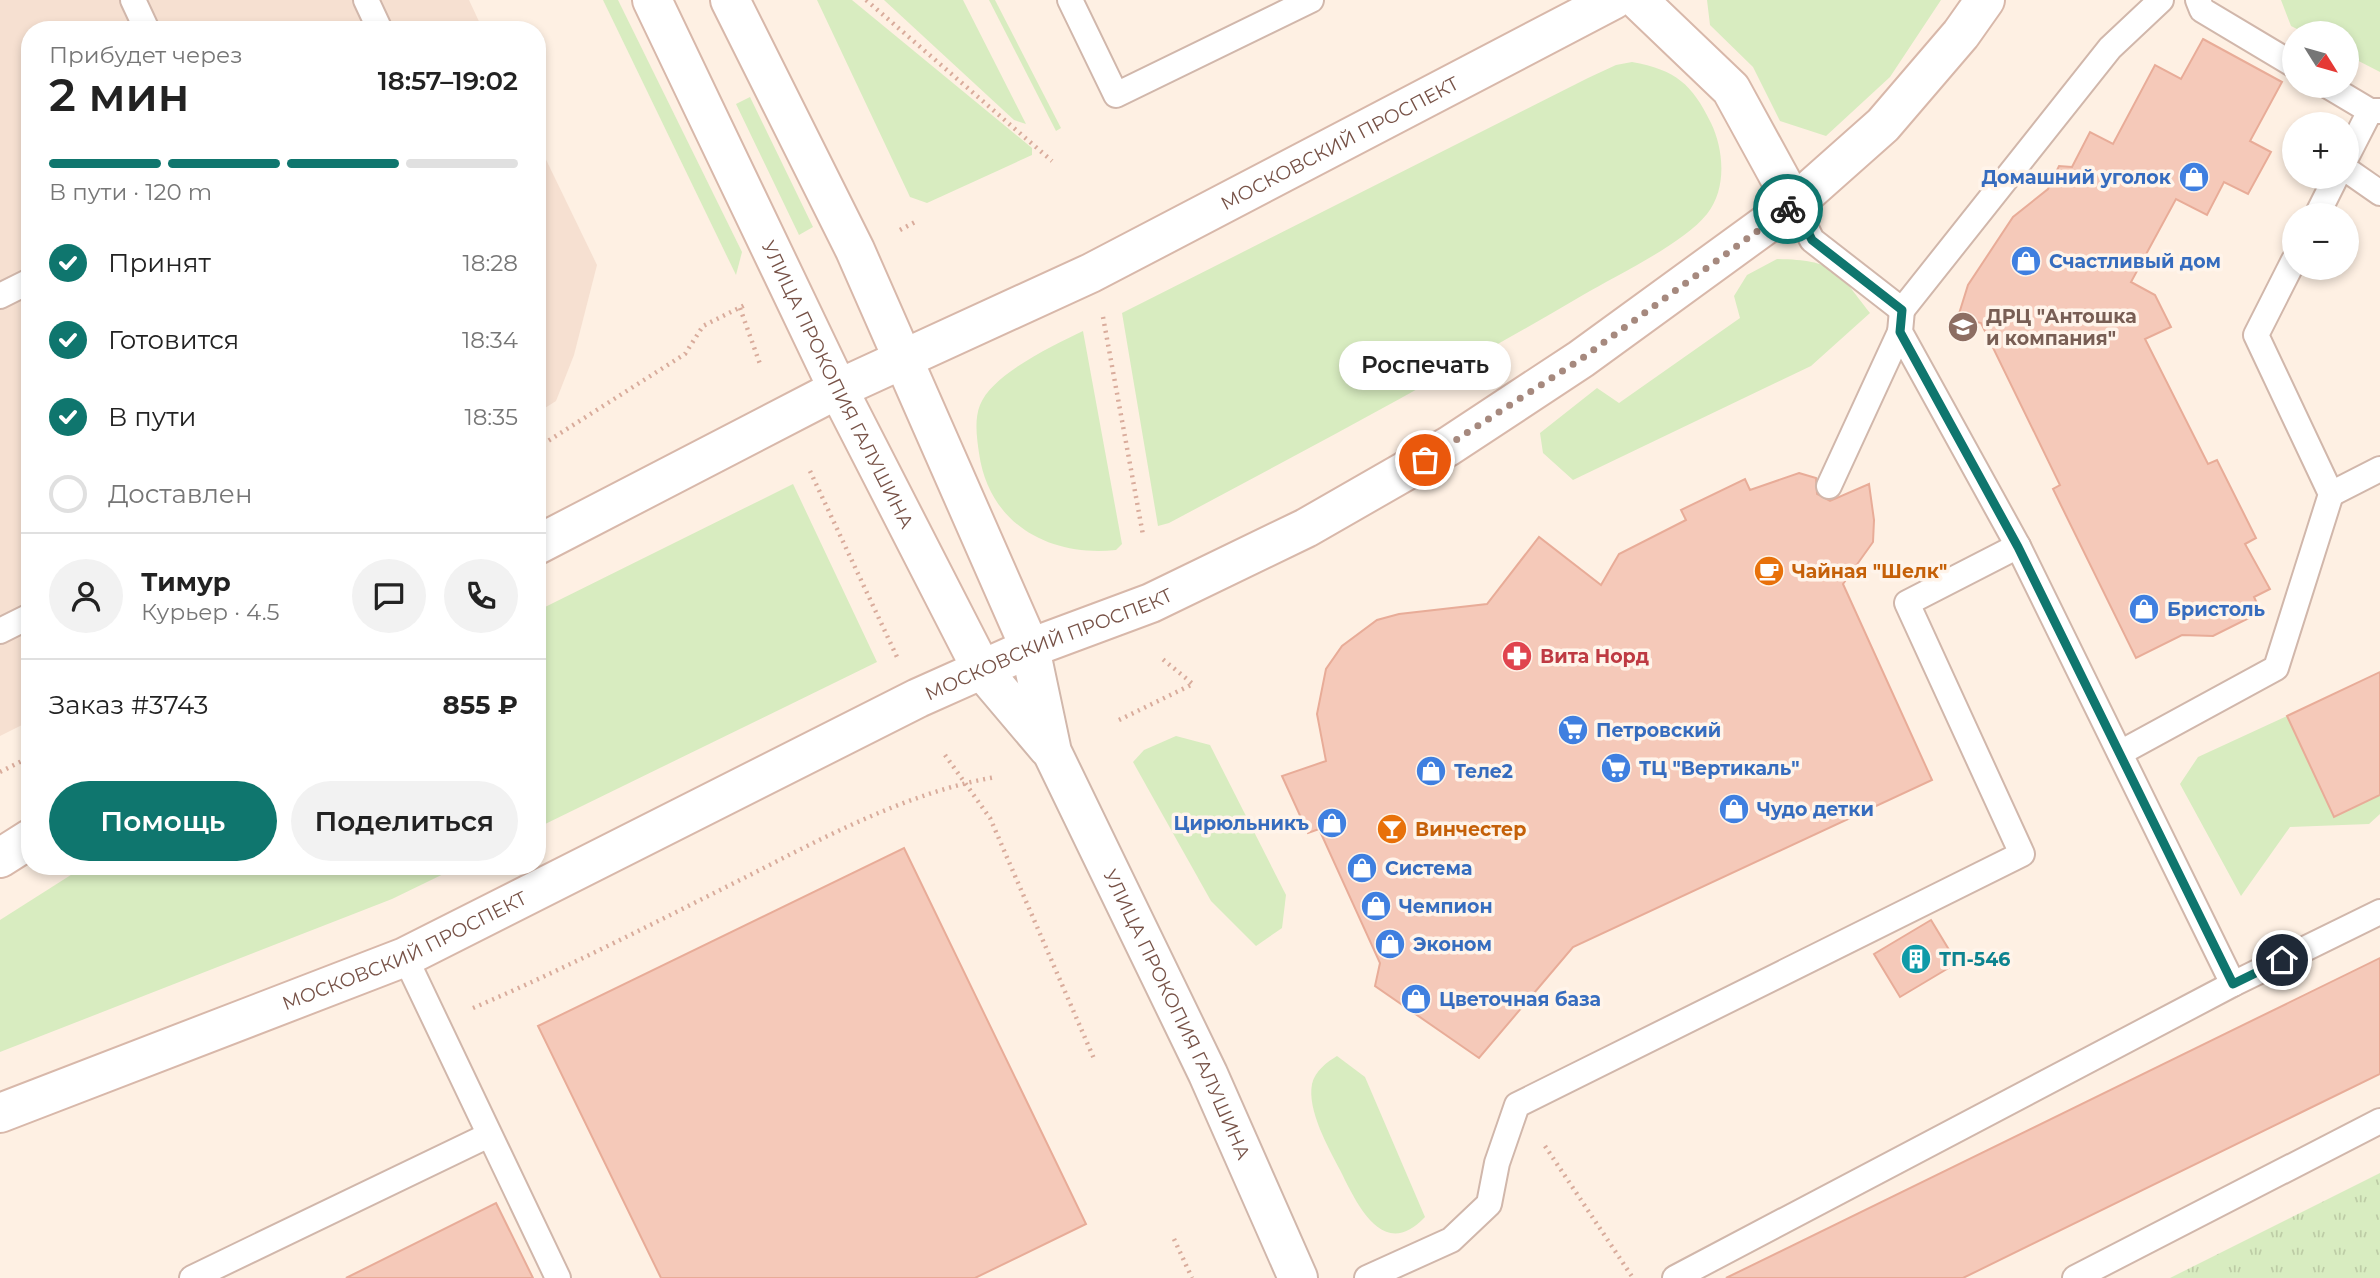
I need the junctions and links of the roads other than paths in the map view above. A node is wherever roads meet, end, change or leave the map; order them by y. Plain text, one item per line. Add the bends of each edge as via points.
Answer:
1 (133, 0) edge
2 (366, 0) edge
3 (652, 0) edge
4 (730, 0) edge
5 (1070, 0) edge
6 (1311, 0) edge
7 (1613, 0) edge
8 (1638, 0) edge
9 (1985, 0) edge
10 (2161, 0) edge
11 (2198, 0) edge
12 (143, 21) edge
13 (376, 21) edge
14 (2282, 58) edge
15 (2351, 98) edge
16 (2375, 111) edge
17 (2359, 137) edge
18 (2359, 178) edge
19 (2380, 192) edge
20 (1794, 204) junction
21 (2284, 280) edge
22 (21, 286) edge
23 (0, 296) edge
24 (1901, 321) junction
25 (904, 359) junction
26 (838, 389) junction
27 (2380, 470) edge
28 (1829, 486) dead end
29 (2331, 494) junction
30 (546, 540) edge
31 (2018, 547) junction
32 (21, 620) edge
33 (0, 631) edge
34 (1030, 648) junction
35 (982, 670) junction
36 (1052, 752) junction
37 (2120, 753) junction
38 (21, 845) edge
39 (0, 858) edge
40 (2380, 912) edge
41 (405, 957) junction
42 (2233, 984) junction
43 (0, 1113) edge
44 (2380, 1121) edge
45 (489, 1135) junction
46 (192, 1278) edge
47 (558, 1278) edge
48 (1298, 1278) edge
49 (1367, 1278) edge
50 (1675, 1278) edge
51 (2075, 1278) edge

1 - 12 lane
2 - 13 lane
3 - 26 main road, УЛИЦА ПРОКОПИЯ ГАЛУШИНА
4 - 25 main road, УЛИЦА ПРОКОПИЯ ГАЛУШИНА
5 - 6 lane via 1116,95
7 - 25 main road, МОСКОВСКИЙ ПРОСПЕКТ via 1091,273
8 - 20 main road via 1731,89
9 - 20 main road, МОСКОВСКИЙ ПРОСПЕКТ via 1884,125
10 - 24 lane via 2110,48
11 - 14 lane via 2202,10
15 - 16 lane
16 - 17 lane
18 - 19 lane
20 - 24 lane via 1812,240
20 - 34 main road, МОСКОВСКИЙ ПРОСПЕКТ via 1591,351 1449,446 1306,528 1163,597
21 - 29 lane via 2256,335
22 - 23 lane
24 - 28 lane
24 - 31 lane
25 - 26 main road, МОСКОВСКИЙ ПРОСПЕКТ
25 - 34 main road, УЛИЦА ПРОКОПИЯ ГАЛУШИНА
26 - 30 main road, МОСКОВСКИЙ ПРОСПЕКТ
26 - 35 main road, УЛИЦА ПРОКОПИЯ ГАЛУШИНА
27 - 29 lane
29 - 37 lane via 2276,668
31 - 37 lane
31 - 49 lane via 1907,603 2022,854 1517,1104 1489,1204 1451,1240
32 - 33 lane
34 - 35 main road, МОСКОВСКИЙ ПРОСПЕКТ
34 - 36 main road, УЛИЦА ПРОКОПИЯ ГАЛУШИНА
35 - 36 main road, УЛИЦА ПРОКОПИЯ ГАЛУШИНА
35 - 41 main road, МОСКОВСКИЙ ПРОСПЕКТ
36 - 48 main road, УЛИЦА ПРОКОПИЯ ГАЛУШИНА via 1208,1074
37 - 42 lane
38 - 39 main road
40 - 42 lane
41 - 43 main road, МОСКОВСКИЙ ПРОСПЕКТ
41 - 45 lane
42 - 50 lane
44 - 51 lane
45 - 46 lane
45 - 47 lane

